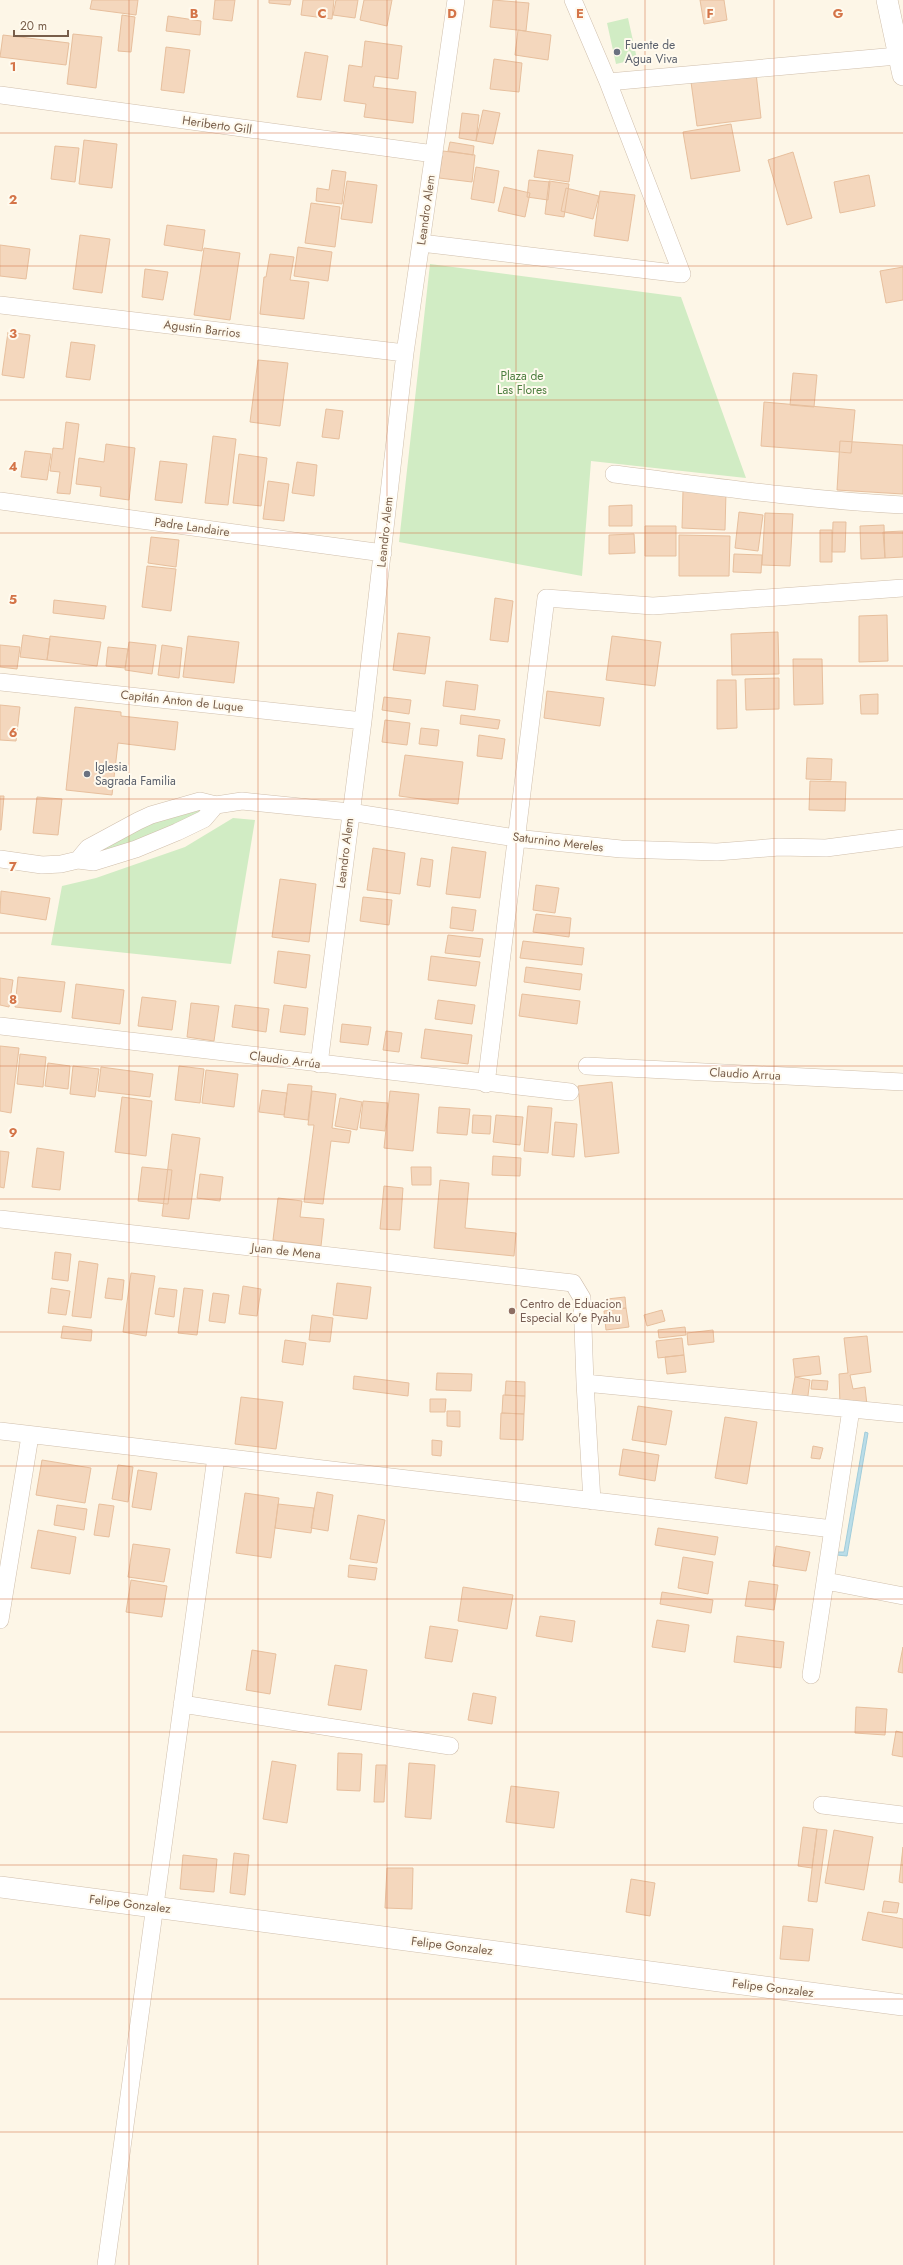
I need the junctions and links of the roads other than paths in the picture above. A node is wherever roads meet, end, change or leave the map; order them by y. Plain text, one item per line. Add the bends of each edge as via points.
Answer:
1 (456, 0) edge
2 (573, 0) edge
3 (887, 0) edge
4 (900, 66) edge
5 (608, 82) junction
6 (0, 95) edge
7 (434, 154) junction
8 (422, 242) junction
9 (0, 305) edge
10 (405, 353) junction
11 (614, 474) dead end
12 (0, 501) edge
13 (903, 505) edge
14 (383, 553) junction
15 (903, 588) edge
16 (0, 682) edge
17 (363, 721) junction
18 (216, 805) junction
19 (350, 812) junction
20 (515, 838) junction
21 (903, 838) edge
22 (0, 859) edge
23 (78, 860) junction
24 (0, 1026) edge
25 (319, 1064) junction
26 (587, 1066) dead end
27 (903, 1082) edge
28 (486, 1084) junction
29 (570, 1092) dead end
30 (0, 1219) edge
31 (585, 1383) junction
32 (851, 1409) junction
33 (903, 1414) edge
34 (0, 1431) edge
35 (30, 1436) junction
36 (216, 1457) junction
37 (592, 1501) junction
38 (834, 1529) junction
39 (826, 1581) junction
40 (903, 1596) edge
41 (0, 1620) edge
42 (811, 1675) dead end
43 (182, 1704) junction
44 (450, 1746) dead end
45 (822, 1805) dead end
46 (903, 1815) edge
47 (0, 1887) edge
48 (155, 1907) junction
49 (903, 2005) edge
50 (106, 2265) edge

1 - 7 street, Leandro Alem
2 - 5 street
3 - 4 street
4 - 5 street
5 - 8 street via 682,274
6 - 7 street, Heriberto Gill
7 - 8 street, Leandro Alem
8 - 10 street, Leandro Alem
9 - 10 street, Agustin Barrios
10 - 14 street, Leandro Alem
11 - 13 street via 773,494
12 - 14 street, Padre Landaire
14 - 17 street, Leandro Alem
15 - 20 street via 653,606 546,598
16 - 17 street, Capitán Anton de Luque
17 - 19 street, Leandro Alem
18 - 19 street, Saturnino Mereles via 242,801
18 - 23 street via 204,819 156,842 94,862
18 - 23 street, Saturnino Mereles via 200,801 151,815 88,848
19 - 20 street, Saturnino Mereles
19 - 25 street, Leandro Alem
20 - 21 street, Saturnino Mereles via 621,849 717,852 779,847 826,848
20 - 28 street
22 - 23 street via 42,864 61,864
24 - 25 street, Claudio Arrúa
25 - 28 street, Claudio Arrúa
26 - 27 street, Claudio Arrua
28 - 29 street, Claudio Arrúa
30 - 31 street, Juan de Mena via 573,1284 582,1298
31 - 32 street
31 - 37 street
32 - 33 street
32 - 38 street
34 - 35 street
35 - 36 street
35 - 41 street
36 - 37 street
36 - 43 street
37 - 38 street
38 - 39 street
39 - 40 street
39 - 42 street
43 - 44 street
43 - 48 street
45 - 46 street
47 - 48 street, Felipe Gonzalez
48 - 49 street, Felipe Gonzalez
48 - 50 street

